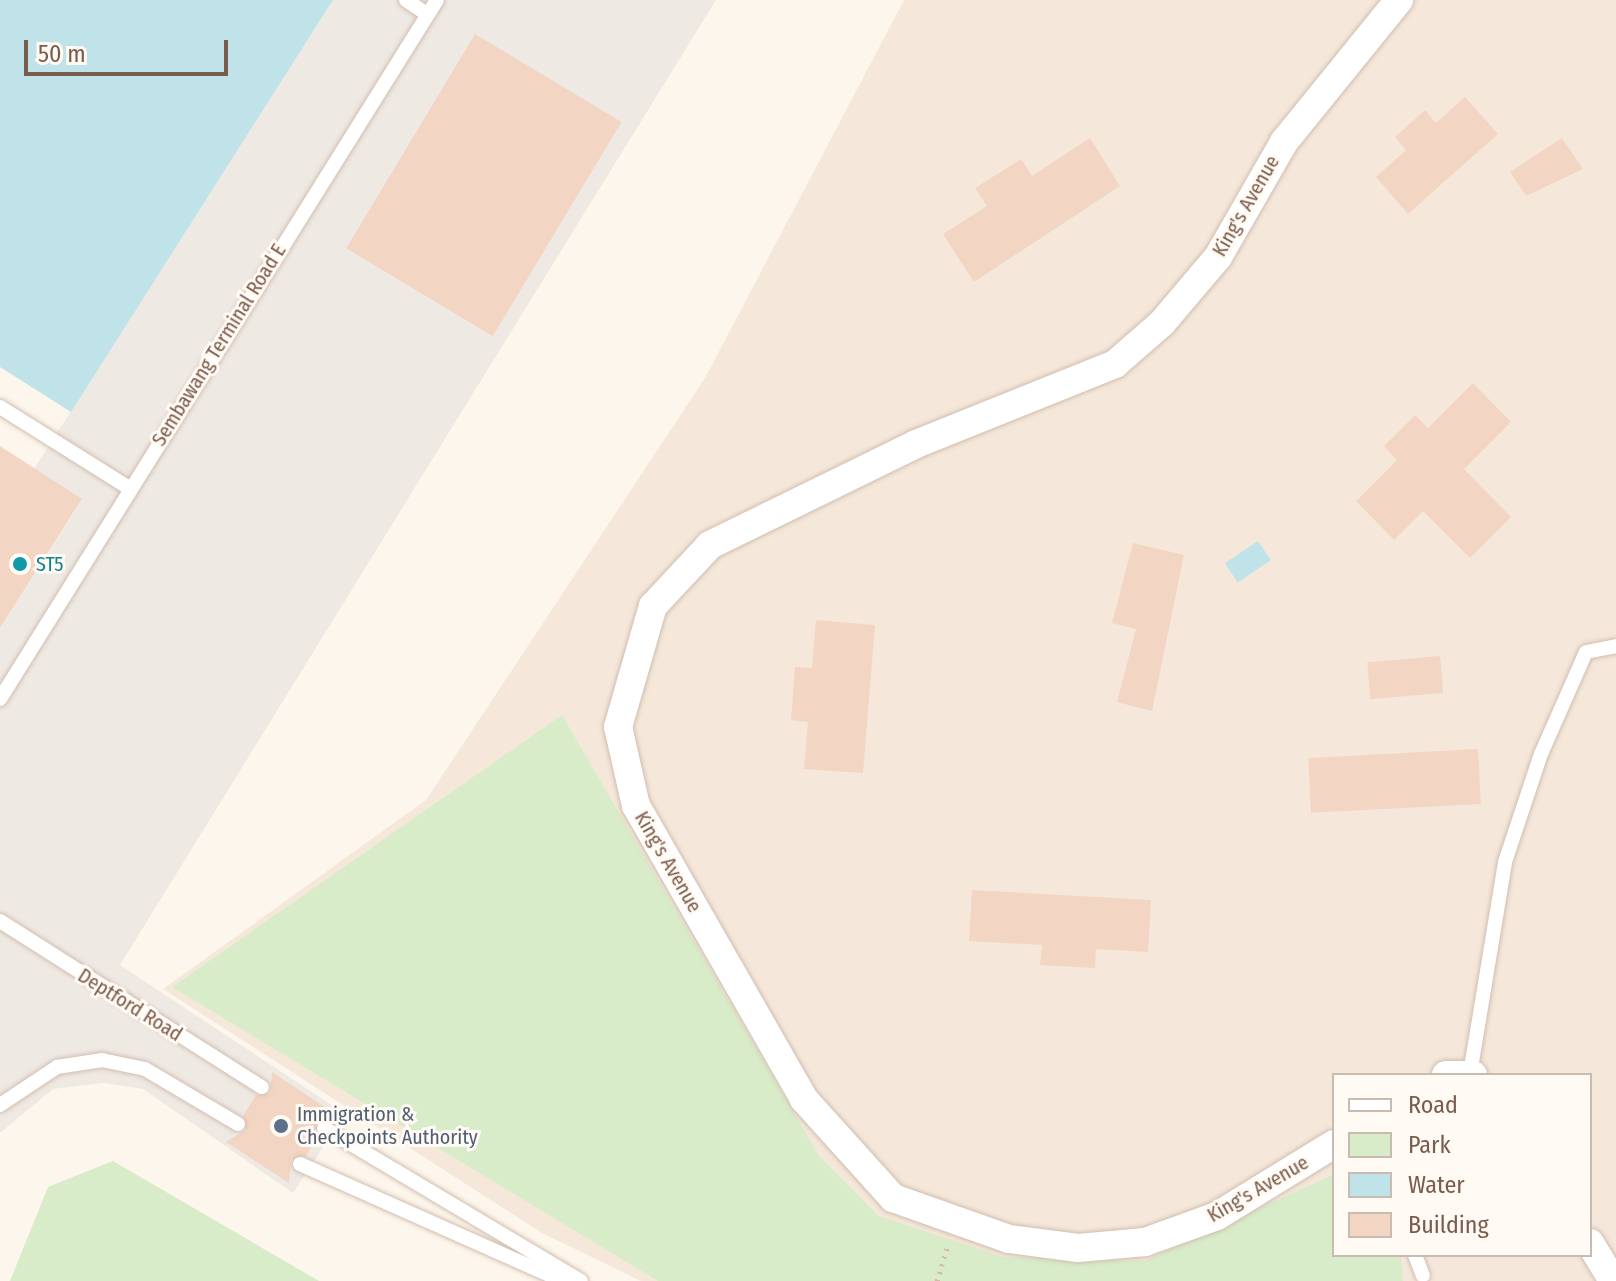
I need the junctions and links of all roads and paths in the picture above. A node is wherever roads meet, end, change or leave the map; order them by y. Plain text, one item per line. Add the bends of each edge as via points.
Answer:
1 (406, 0) edge
2 (437, 0) edge
3 (1399, 0) edge
4 (427, 14) junction
5 (0, 407) edge
6 (129, 488) junction
7 (1616, 646) edge
8 (0, 699) edge
9 (0, 921) edge
10 (1463, 1073) edge
11 (262, 1087) dead end
12 (0, 1105) edge
13 (238, 1124) dead end
14 (324, 1128) dead end
15 (1332, 1145) edge
16 (300, 1164) dead end
17 (955, 1224) junction
18 (1592, 1246) edge
19 (1416, 1257) edge
20 (1423, 1276) dead end
21 (563, 1281) edge
22 (581, 1281) edge
23 (937, 1281) edge
24 (1613, 1281) edge

1 - 4 lane
2 - 4 lane, Sembawang Terminal Road E
3 - 17 street, King's Avenue via 1284,142 1218,257 1162,323 1115,364 916,444 710,545 653,606 626,680 618,727 636,806 804,1099 893,1198
4 - 6 lane, Sembawang Terminal Road E
5 - 6 lane
6 - 8 lane, Sembawang Terminal Road E
7 - 10 lane via 1586,652 1541,754 1505,862
9 - 11 lane, Deptford Road
12 - 13 lane via 57,1067 102,1060 145,1069
14 - 22 lane
15 - 17 street, King's Avenue via 1217,1216 1145,1242 1078,1248
16 - 21 lane
17 - 23 path
18 - 24 street
19 - 20 lane

